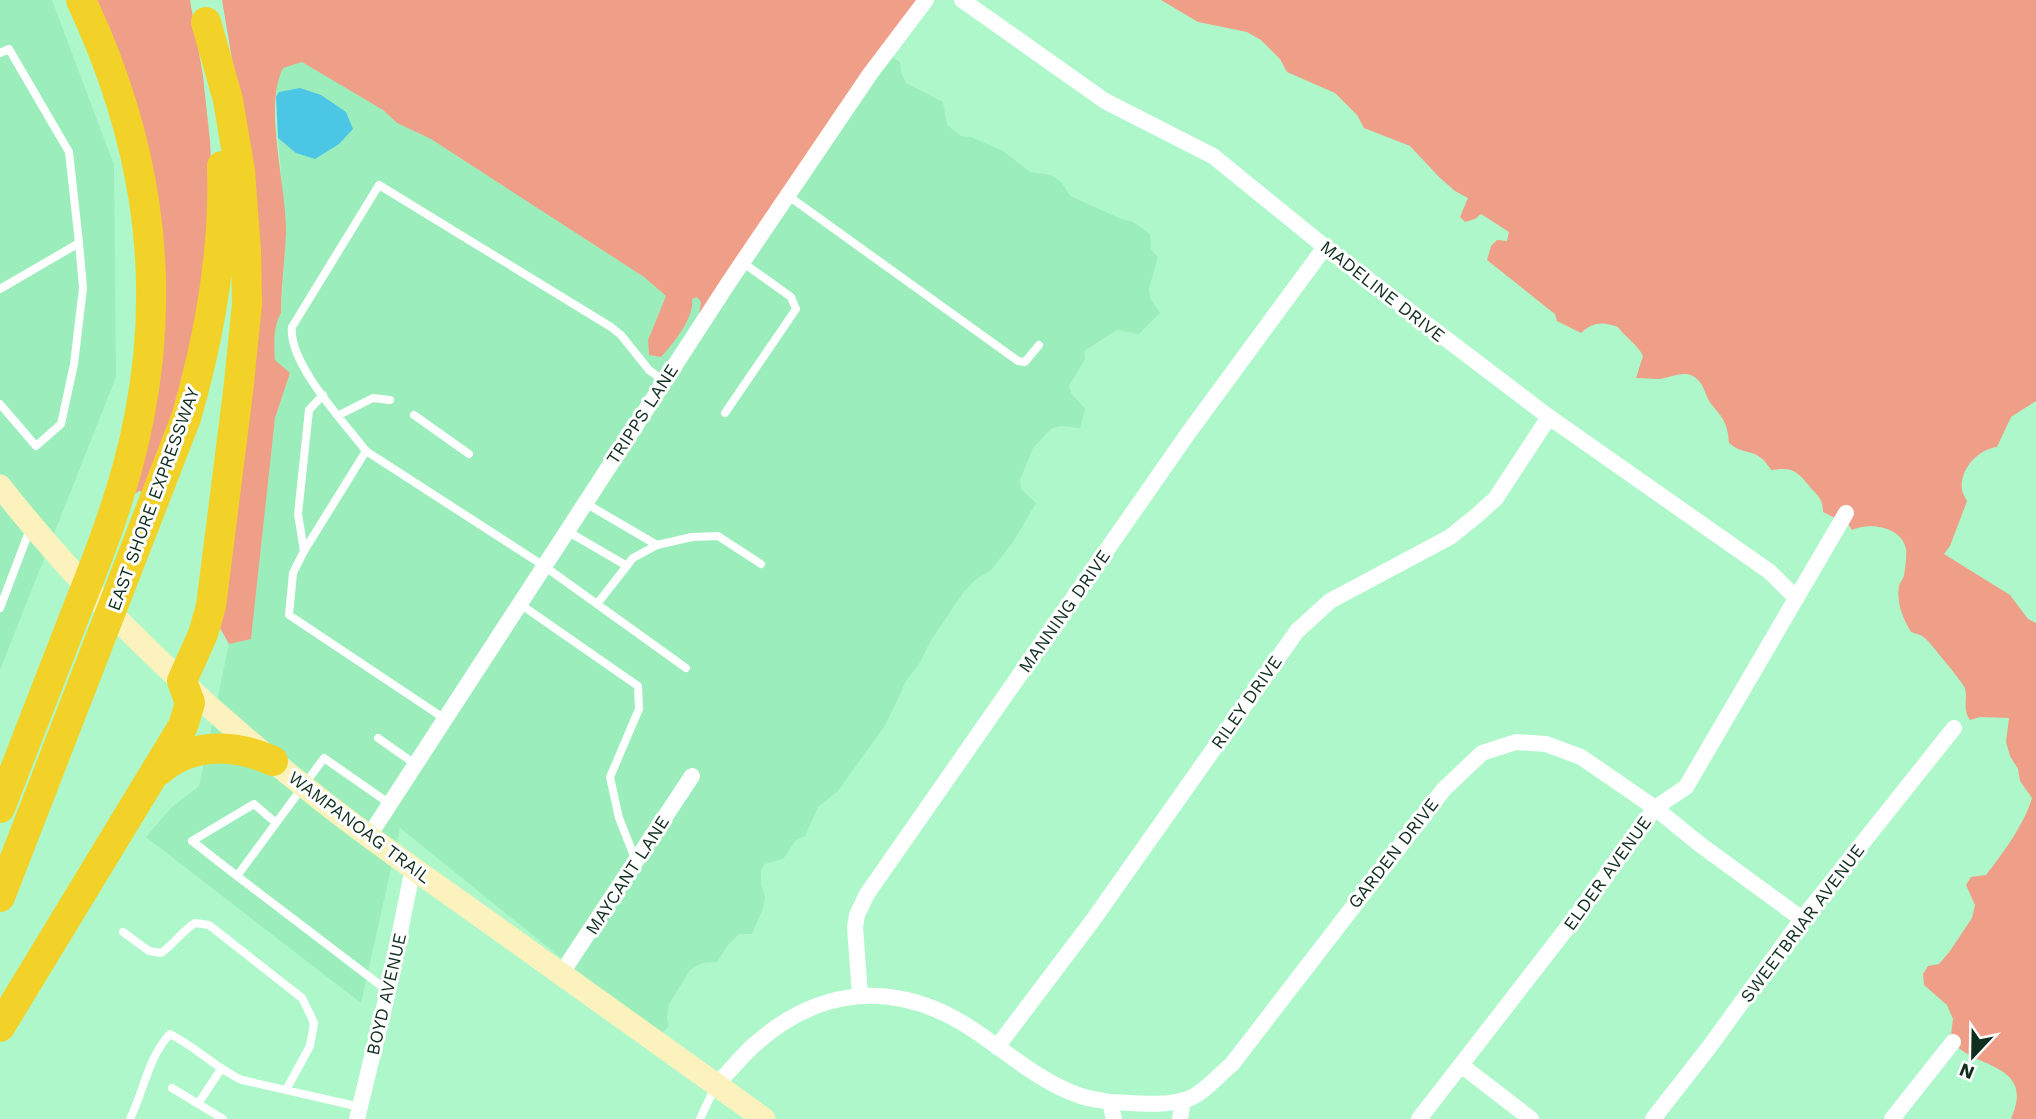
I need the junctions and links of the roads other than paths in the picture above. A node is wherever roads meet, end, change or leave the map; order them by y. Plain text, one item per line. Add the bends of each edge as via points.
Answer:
1 (81, 0) edge
2 (926, 0) edge
3 (962, 0) edge
4 (203, 11) edge
5 (0, 53) edge
6 (787, 195) junction
7 (79, 243) junction
8 (1325, 247) junction
9 (742, 262) junction
10 (0, 289) edge
11 (1039, 345) dead end
12 (664, 381) junction
13 (323, 395) junction
14 (390, 400) dead end
15 (0, 404) edge
16 (725, 413) dead end
17 (339, 415) junction
18 (414, 415) dead end
19 (1549, 417) junction
20 (366, 451) junction
21 (469, 454) dead end
22 (0, 486) edge
23 (585, 503) junction
24 (1846, 513) dead end
25 (32, 526) junction
26 (567, 531) junction
27 (657, 545) junction
28 (304, 551) junction
29 (761, 564) dead end
30 (544, 566) junction
31 (627, 566) junction
32 (1795, 597) junction
33 (520, 604) junction
34 (597, 604) junction
35 (0, 608) edge
36 (686, 668) dead end
37 (182, 681) junction
38 (445, 719) junction
39 (1954, 728) dead end
40 (378, 738) dead end
41 (273, 761) junction
42 (415, 764) junction
43 (692, 776) dead end
44 (147, 785) junction
45 (303, 786) junction
46 (390, 804) junction
47 (0, 807) edge
48 (1655, 808) junction
49 (276, 823) junction
50 (369, 836) junction
51 (636, 861) junction
52 (413, 868) junction
53 (237, 876) junction
54 (0, 897) edge
55 (1802, 919) junction
56 (123, 932) dead end
57 (561, 974) junction
58 (388, 991) junction
59 (860, 995) junction
60 (0, 1027) edge
61 (1953, 1042) dead end
62 (997, 1048) junction
63 (1461, 1065) junction
64 (221, 1069) junction
65 (716, 1085) junction
66 (172, 1087) dead end
67 (286, 1090) junction
68 (1183, 1100) junction
69 (1110, 1102) junction
70 (198, 1104) junction
71 (358, 1113) edge
72 (129, 1119) edge
73 (223, 1119) edge
74 (700, 1119) edge
75 (764, 1119) edge
76 (1115, 1119) edge
77 (1180, 1119) edge
78 (1419, 1119) edge
79 (1531, 1119) edge
80 (1653, 1119) edge
81 (1892, 1119) edge

1 - 47 highway, EAST SHORE EXPRESSWAY via 118,89 141,177 151,268 148,360 137,429 116,508
2 - 6 street, TRIPPS LANE
3 - 8 street, MADELINE DRIVE via 1105,101 1213,156
4 - 37 highway via 228,100 240,172 247,304 211,606
4 - 54 highway, EAST SHORE EXPRESSWAY via 219,113 222,206 214,298 202,358 165,476
5 - 7 lane via 9,49 69,152
6 - 9 street, TRIPPS LANE
6 - 11 lane via 1018,361 1025,362
7 - 10 lane
7 - 15 lane via 83,288 61,424 36,446
8 - 19 street, MADELINE DRIVE
8 - 59 street, MANNING DRIVE via 1189,432 867,894 855,927
9 - 12 street, TRIPPS LANE
9 - 16 lane via 791,297 796,309
12 - 13 lane via 611,327 379,185 292,327 290,340 295,352
12 - 23 street, TRIPPS LANE
13 - 17 lane
13 - 28 lane via 309,410 298,514
14 - 17 lane via 373,397
17 - 20 lane
18 - 21 lane
19 - 32 street, MADELINE DRIVE via 1770,572
19 - 62 street, RILEY DRIVE via 1496,498 1475,517 1450,537 1330,601 1297,631
20 - 28 lane
20 - 30 lane
22 - 25 main road, WAMPANOAG TRAIL
23 - 26 street, TRIPPS LANE
23 - 27 lane
24 - 32 street, ELDER AVENUE
25 - 35 lane
25 - 37 main road, WAMPANOAG TRAIL
26 - 30 street, TRIPPS LANE
26 - 31 lane
27 - 29 lane via 718,536
27 - 31 lane
28 - 38 lane via 293,573 289,615
30 - 33 street, TRIPPS LANE
30 - 34 lane
31 - 34 lane
32 - 48 street, ELDER AVENUE via 1686,787
33 - 38 street, TRIPPS LANE
33 - 51 lane via 638,686 639,709 610,778
34 - 36 lane
37 - 41 main road, WAMPANOAG TRAIL
37 - 44 highway via 189,697 188,715
38 - 42 street, TRIPPS LANE
39 - 55 street, SWEETBRIAR AVENUE
40 - 42 lane
41 - 44 highway via 237,749 194,751 168,763
41 - 45 main road, WAMPANOAG TRAIL
42 - 46 street, TRIPPS LANE
43 - 51 street, MAYCANT LANE
44 - 60 highway
45 - 46 lane via 324,758
45 - 49 lane
45 - 50 main road, WAMPANOAG TRAIL
46 - 50 street, TRIPPS LANE
48 - 55 street, GARDEN DRIVE
48 - 63 street, ELDER AVENUE
48 - 68 street, GARDEN DRIVE via 1581,757 1546,744 1516,743 1482,753 1444,789 1232,1064
49 - 53 lane
49 - 53 lane via 254,804 192,841
50 - 52 main road, WAMPANOAG TRAIL
51 - 57 street, MAYCANT LANE
52 - 57 main road, WAMPANOAG TRAIL
52 - 58 street, BOYD AVENUE
53 - 58 lane
55 - 80 street, SWEETBRIAR AVENUE
56 - 67 lane via 149,951 161,953 195,923 209,925 302,998 313,1023 312,1035
57 - 65 main road, WAMPANOAG TRAIL
58 - 71 street, BOYD AVENUE
59 - 62 street, GARDEN DRIVE via 901,997 936,1008
59 - 65 street, GARDEN DRIVE via 793,1017 755,1045
61 - 81 street
62 - 69 street, GARDEN DRIVE via 1078,1096
63 - 78 street, ELDER AVENUE
63 - 79 street
64 - 67 lane via 242,1080
64 - 70 lane
64 - 72 lane via 170,1034 161,1043
65 - 74 lane
65 - 75 main road, WAMPANOAG TRAIL
66 - 70 lane
67 - 71 lane
68 - 69 street, GARDEN DRIVE
68 - 77 street
69 - 76 street
70 - 73 lane

